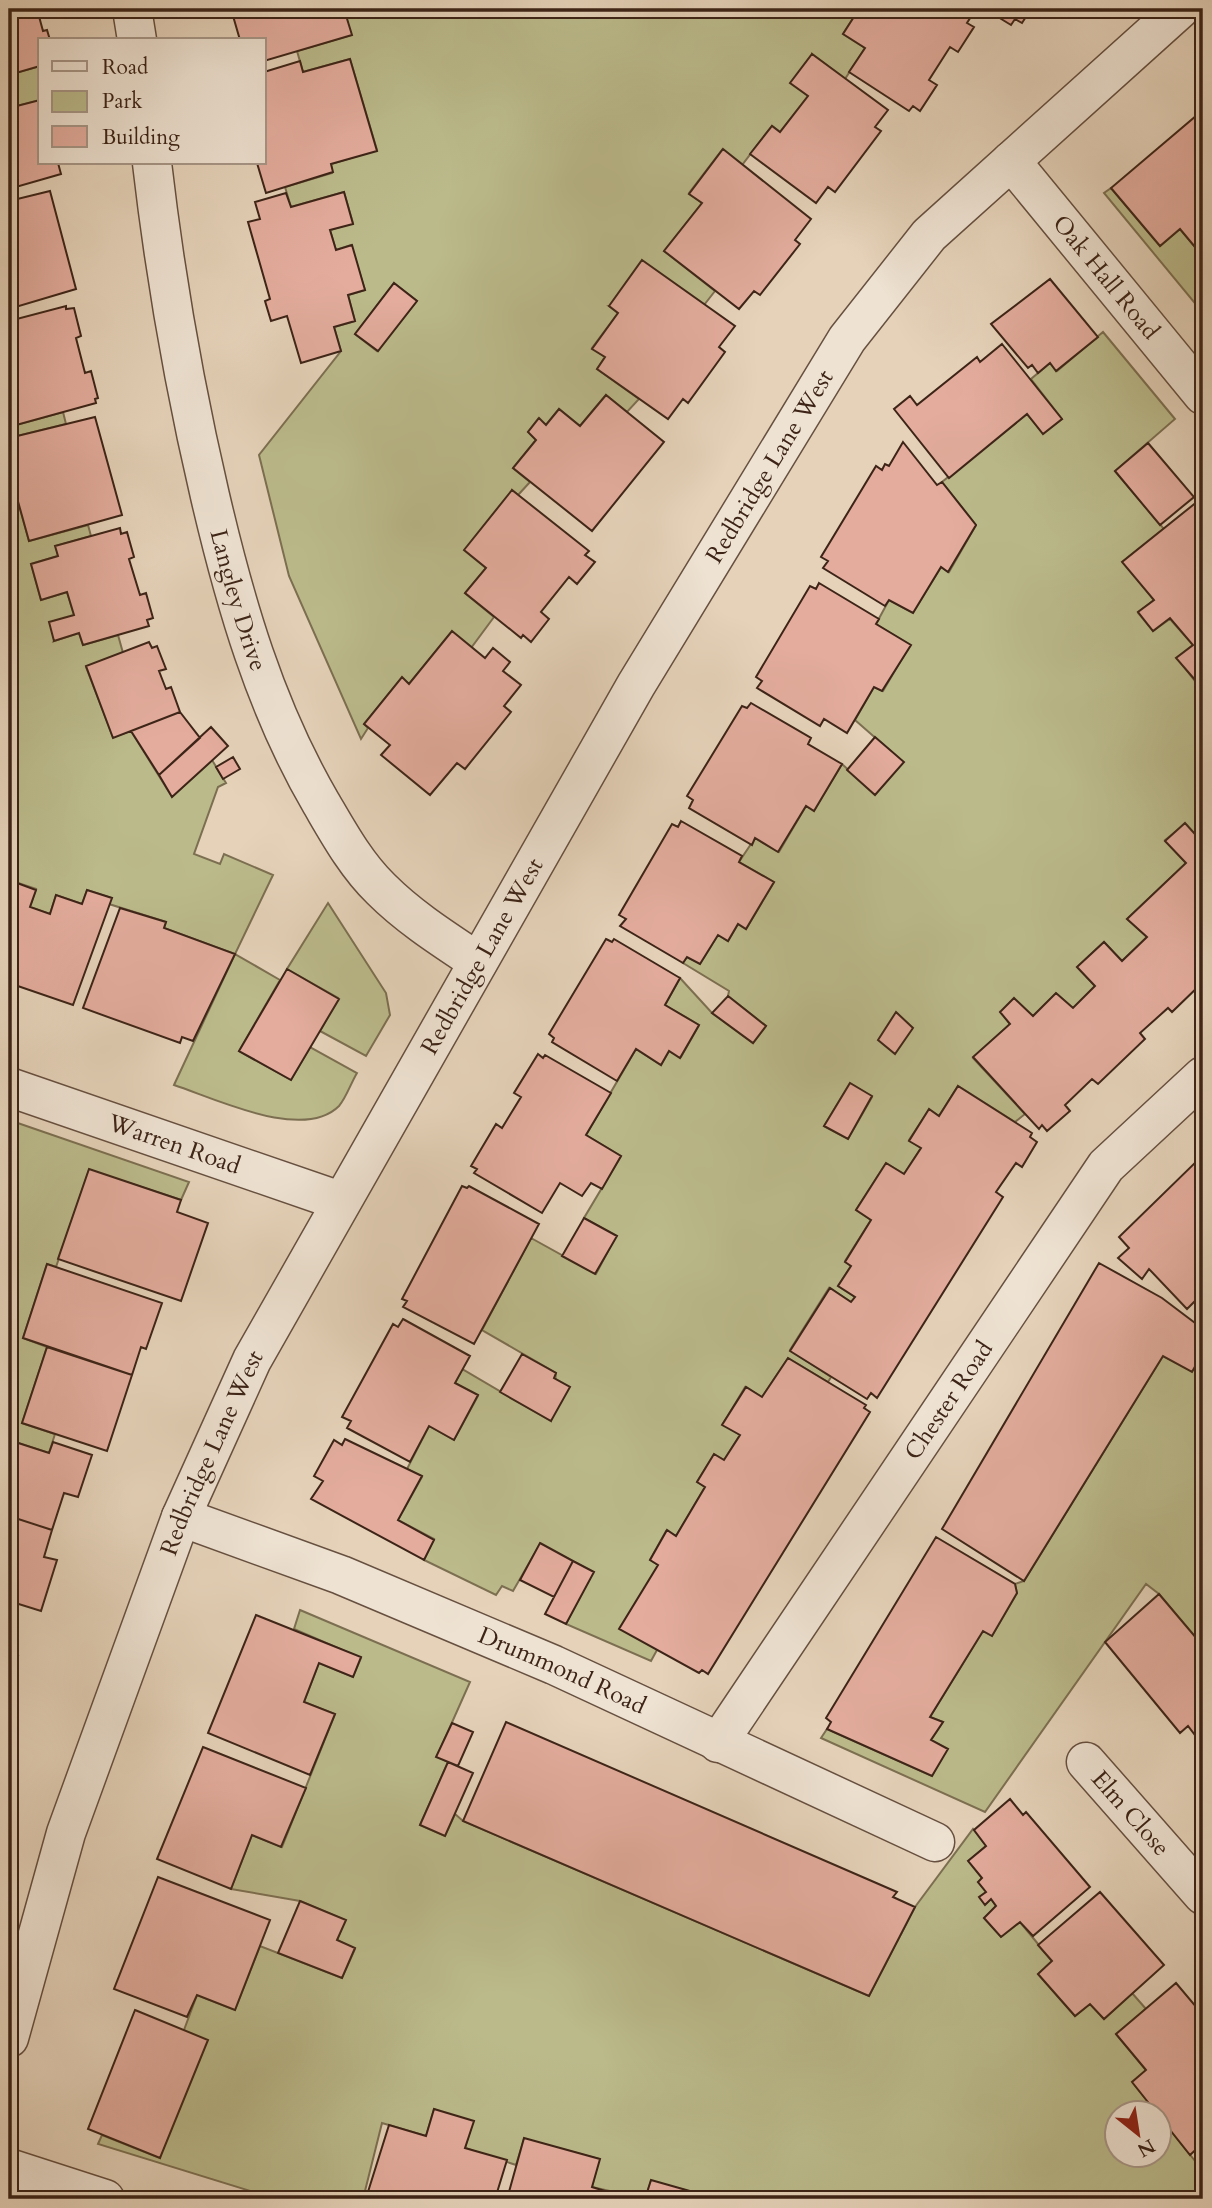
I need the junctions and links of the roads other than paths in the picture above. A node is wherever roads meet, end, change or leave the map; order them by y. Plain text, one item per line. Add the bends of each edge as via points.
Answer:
1 (132, 9) edge
2 (1180, 9) edge
3 (137, 38) edge
4 (1011, 161) junction
5 (152, 164) edge
6 (1203, 395) edge
7 (478, 962) junction
8 (1203, 1076) edge
9 (9, 1087) edge
10 (340, 1201) junction
11 (181, 1517) junction
12 (718, 1743) junction
13 (1086, 1762) dead end
14 (935, 1842) dead end
15 (1203, 1895) edge
16 (9, 2038) edge
17 (9, 2168) edge
18 (105, 2199) edge

1 - 3 street
2 - 4 street, Redbridge Lane West
4 - 6 street, Oak Hall Road
4 - 7 street, Redbridge Lane West via 929,235 847,339 636,685
5 - 7 street, Langley Drive via 165,276 206,480 247,634 282,727 343,841 380,888 425,927
7 - 10 street, Redbridge Lane West
8 - 12 street, Chester Road via 1106,1166
9 - 10 street, Warren Road
10 - 11 street, Redbridge Lane West via 252,1360
11 - 12 street, Drummond Road via 341,1575 517,1649
11 - 16 street, Redbridge Lane West via 66,1833
12 - 14 street, Drummond Road
13 - 15 street, Elm Close
17 - 18 street

